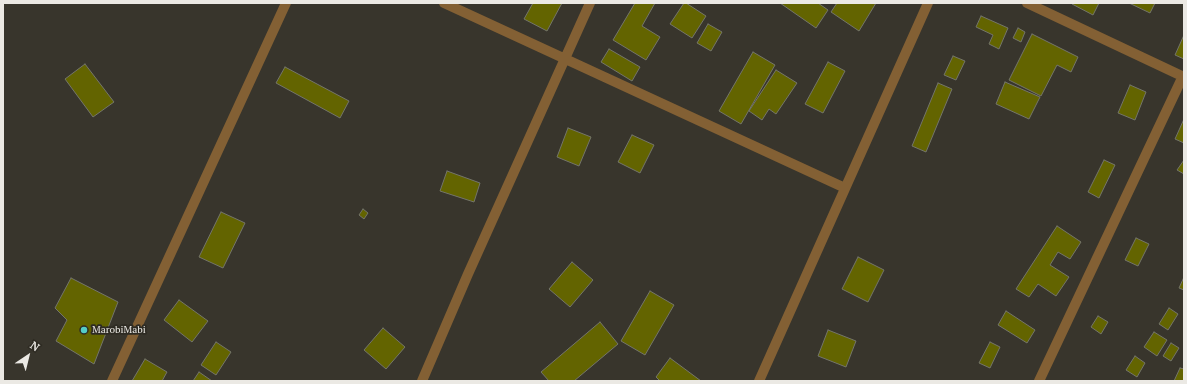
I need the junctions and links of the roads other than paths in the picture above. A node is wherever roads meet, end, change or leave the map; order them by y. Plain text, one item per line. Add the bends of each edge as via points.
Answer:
1 (286, 3) edge
2 (444, 3) edge
3 (590, 3) edge
4 (928, 3) edge
5 (1027, 3) edge
6 (565, 58) junction
7 (1184, 77) edge
8 (845, 188) junction
9 (112, 381) edge
10 (422, 381) edge
11 (758, 381) edge
12 (1038, 381) edge

1 - 9 street
2 - 6 street
3 - 6 street
4 - 8 street
5 - 7 street
6 - 8 street
6 - 10 street
7 - 12 street
8 - 11 street

